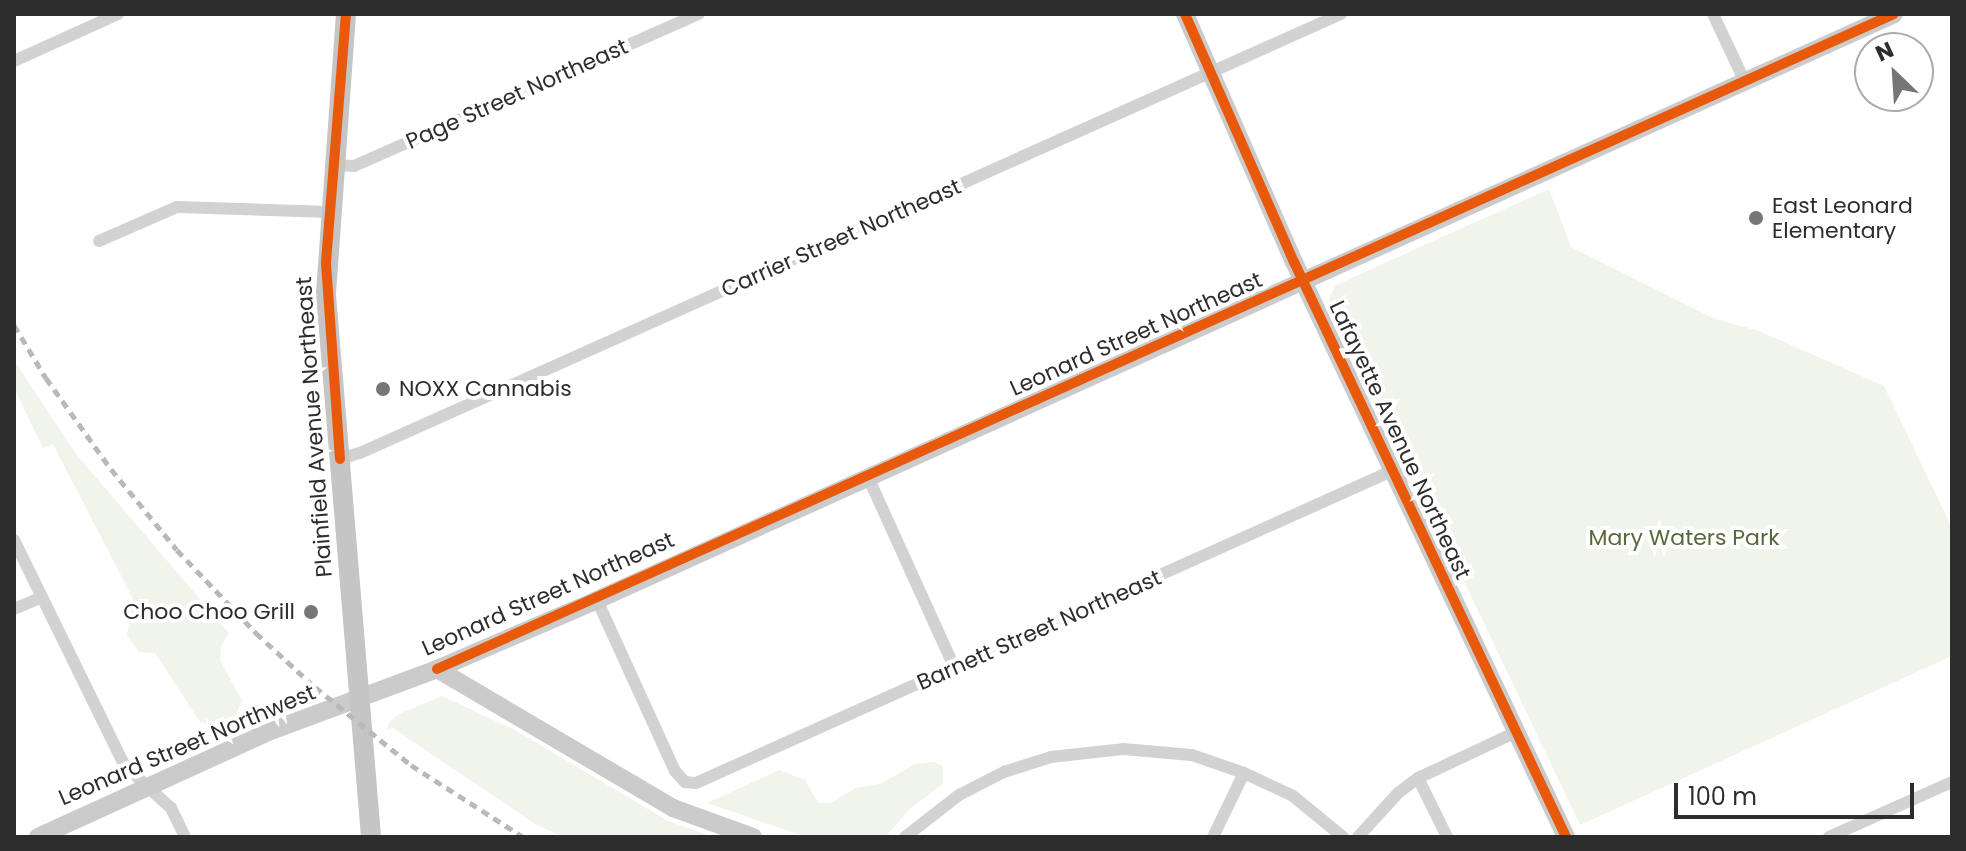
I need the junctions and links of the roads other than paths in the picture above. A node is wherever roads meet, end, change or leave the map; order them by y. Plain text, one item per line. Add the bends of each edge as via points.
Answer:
1 (118, 14) edge
2 (346, 14) edge
3 (699, 14) edge
4 (1185, 14) edge
5 (1341, 14) edge
6 (1713, 14) edge
7 (1894, 14) edge
8 (14, 61) edge
9 (1211, 73) junction
10 (1745, 82) junction
11 (333, 165) junction
12 (330, 212) junction
13 (99, 241) dead end
14 (1303, 280) junction
15 (340, 459) junction
16 (1392, 471) junction
17 (868, 477) junction
18 (14, 540) edge
19 (42, 597) junction
20 (597, 600) junction
21 (14, 609) edge
22 (437, 669) junction
23 (955, 669) junction
24 (357, 698) junction
25 (1516, 732) junction
26 (1244, 773) junction
27 (1418, 778) junction
28 (1952, 782) edge
29 (147, 786) junction
30 (38, 837) edge
31 (185, 837) edge
32 (371, 837) edge
33 (753, 837) edge
34 (905, 837) edge
35 (1213, 837) edge
36 (1343, 837) edge
37 (1358, 837) edge
38 (1447, 837) edge
39 (1566, 837) edge
40 (1829, 837) edge

1 - 8 street
2 - 11 main road, Plainfield Avenue Northeast
3 - 11 street, Page Street Northeast via 354,166
4 - 9 main road, Lafayette Avenue Northeast
5 - 9 street, Carrier Street Northeast
6 - 10 street
7 - 10 main road, Leonard Street Northeast
9 - 14 main road, Lafayette Avenue Northeast
9 - 15 street, Carrier Street Northeast
10 - 14 main road, Leonard Street Northeast
11 - 12 main road, Plainfield Avenue Northeast
12 - 13 street via 177,207
12 - 15 main road, Plainfield Avenue Northeast via 326,295
14 - 16 main road, Lafayette Avenue Northeast
14 - 17 main road, Leonard Street Northeast
15 - 24 main road, Plainfield Avenue Northeast
16 - 23 street, Barnett Street Northeast
16 - 25 main road, Lafayette Avenue Northeast
17 - 20 main road, Leonard Street Northeast
17 - 23 street
18 - 19 street
19 - 21 street
19 - 29 street via 124,765
20 - 22 main road, Leonard Street Northeast
20 - 23 street, Barnett Street Northeast via 675,771 685,782 711,778
22 - 24 main road, Leonard Street Northeast
22 - 33 main road via 673,808
24 - 29 main road, Leonard Street Northwest
24 - 32 main road, Plainfield Avenue Northeast
25 - 27 street
25 - 39 main road, Lafayette Avenue Northeast
26 - 34 street via 1192,755 1146,750 1051,757 982,782
26 - 35 street
26 - 36 street via 1293,796
27 - 37 street
27 - 38 street
28 - 40 street
29 - 30 main road, Leonard Street Northwest
29 - 31 street via 171,808

